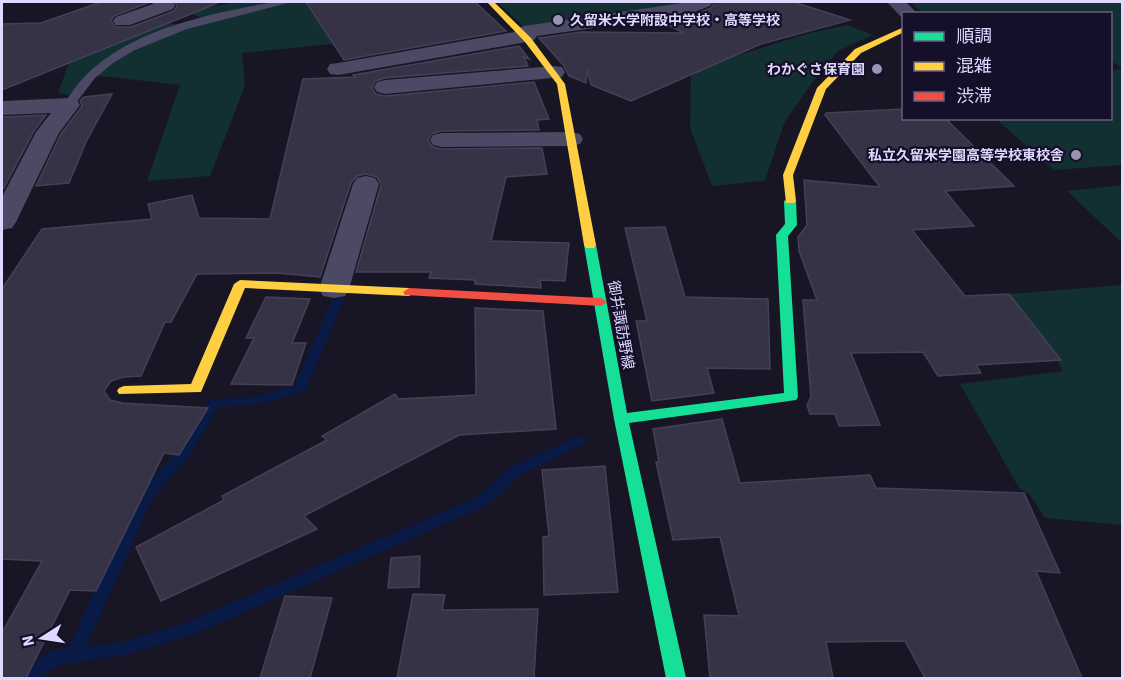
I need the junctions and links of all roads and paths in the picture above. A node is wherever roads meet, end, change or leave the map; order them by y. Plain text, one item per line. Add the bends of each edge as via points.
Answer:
1 (161, 2) edge
2 (287, 2) edge
3 (490, 2) edge
4 (704, 2) edge
5 (123, 21) dead end
6 (902, 29) edge
7 (525, 34) junction
8 (338, 69) dead end
9 (554, 72) junction
10 (385, 87) dead end
11 (69, 105) junction
12 (2, 108) edge
13 (571, 139) junction
14 (442, 140) dead end
15 (366, 184) dead end
16 (2, 222) edge
17 (334, 289) junction
18 (601, 302) junction
19 (124, 392) dead end
20 (621, 419) junction
21 (676, 678) edge

1 - 5 street via 166,4
2 - 11 lane via 222,15 148,41 92,75
3 - 7 street, 御井諏訪野線
4 - 7 street via 687,9
6 - 20 street via 858,51 822,88 789,175 790,225 782,236 791,397
7 - 8 street
7 - 9 street, 御井諏訪野線
9 - 10 street
9 - 13 street, 御井諏訪野線 via 561,84
11 - 12 street
11 - 16 street via 48,132
13 - 14 street
13 - 18 street, 御井諏訪野線
15 - 17 street
17 - 18 street
17 - 19 street via 240,284 196,389
18 - 20 street, 御井諏訪野線
20 - 21 street, 御井諏訪野線

